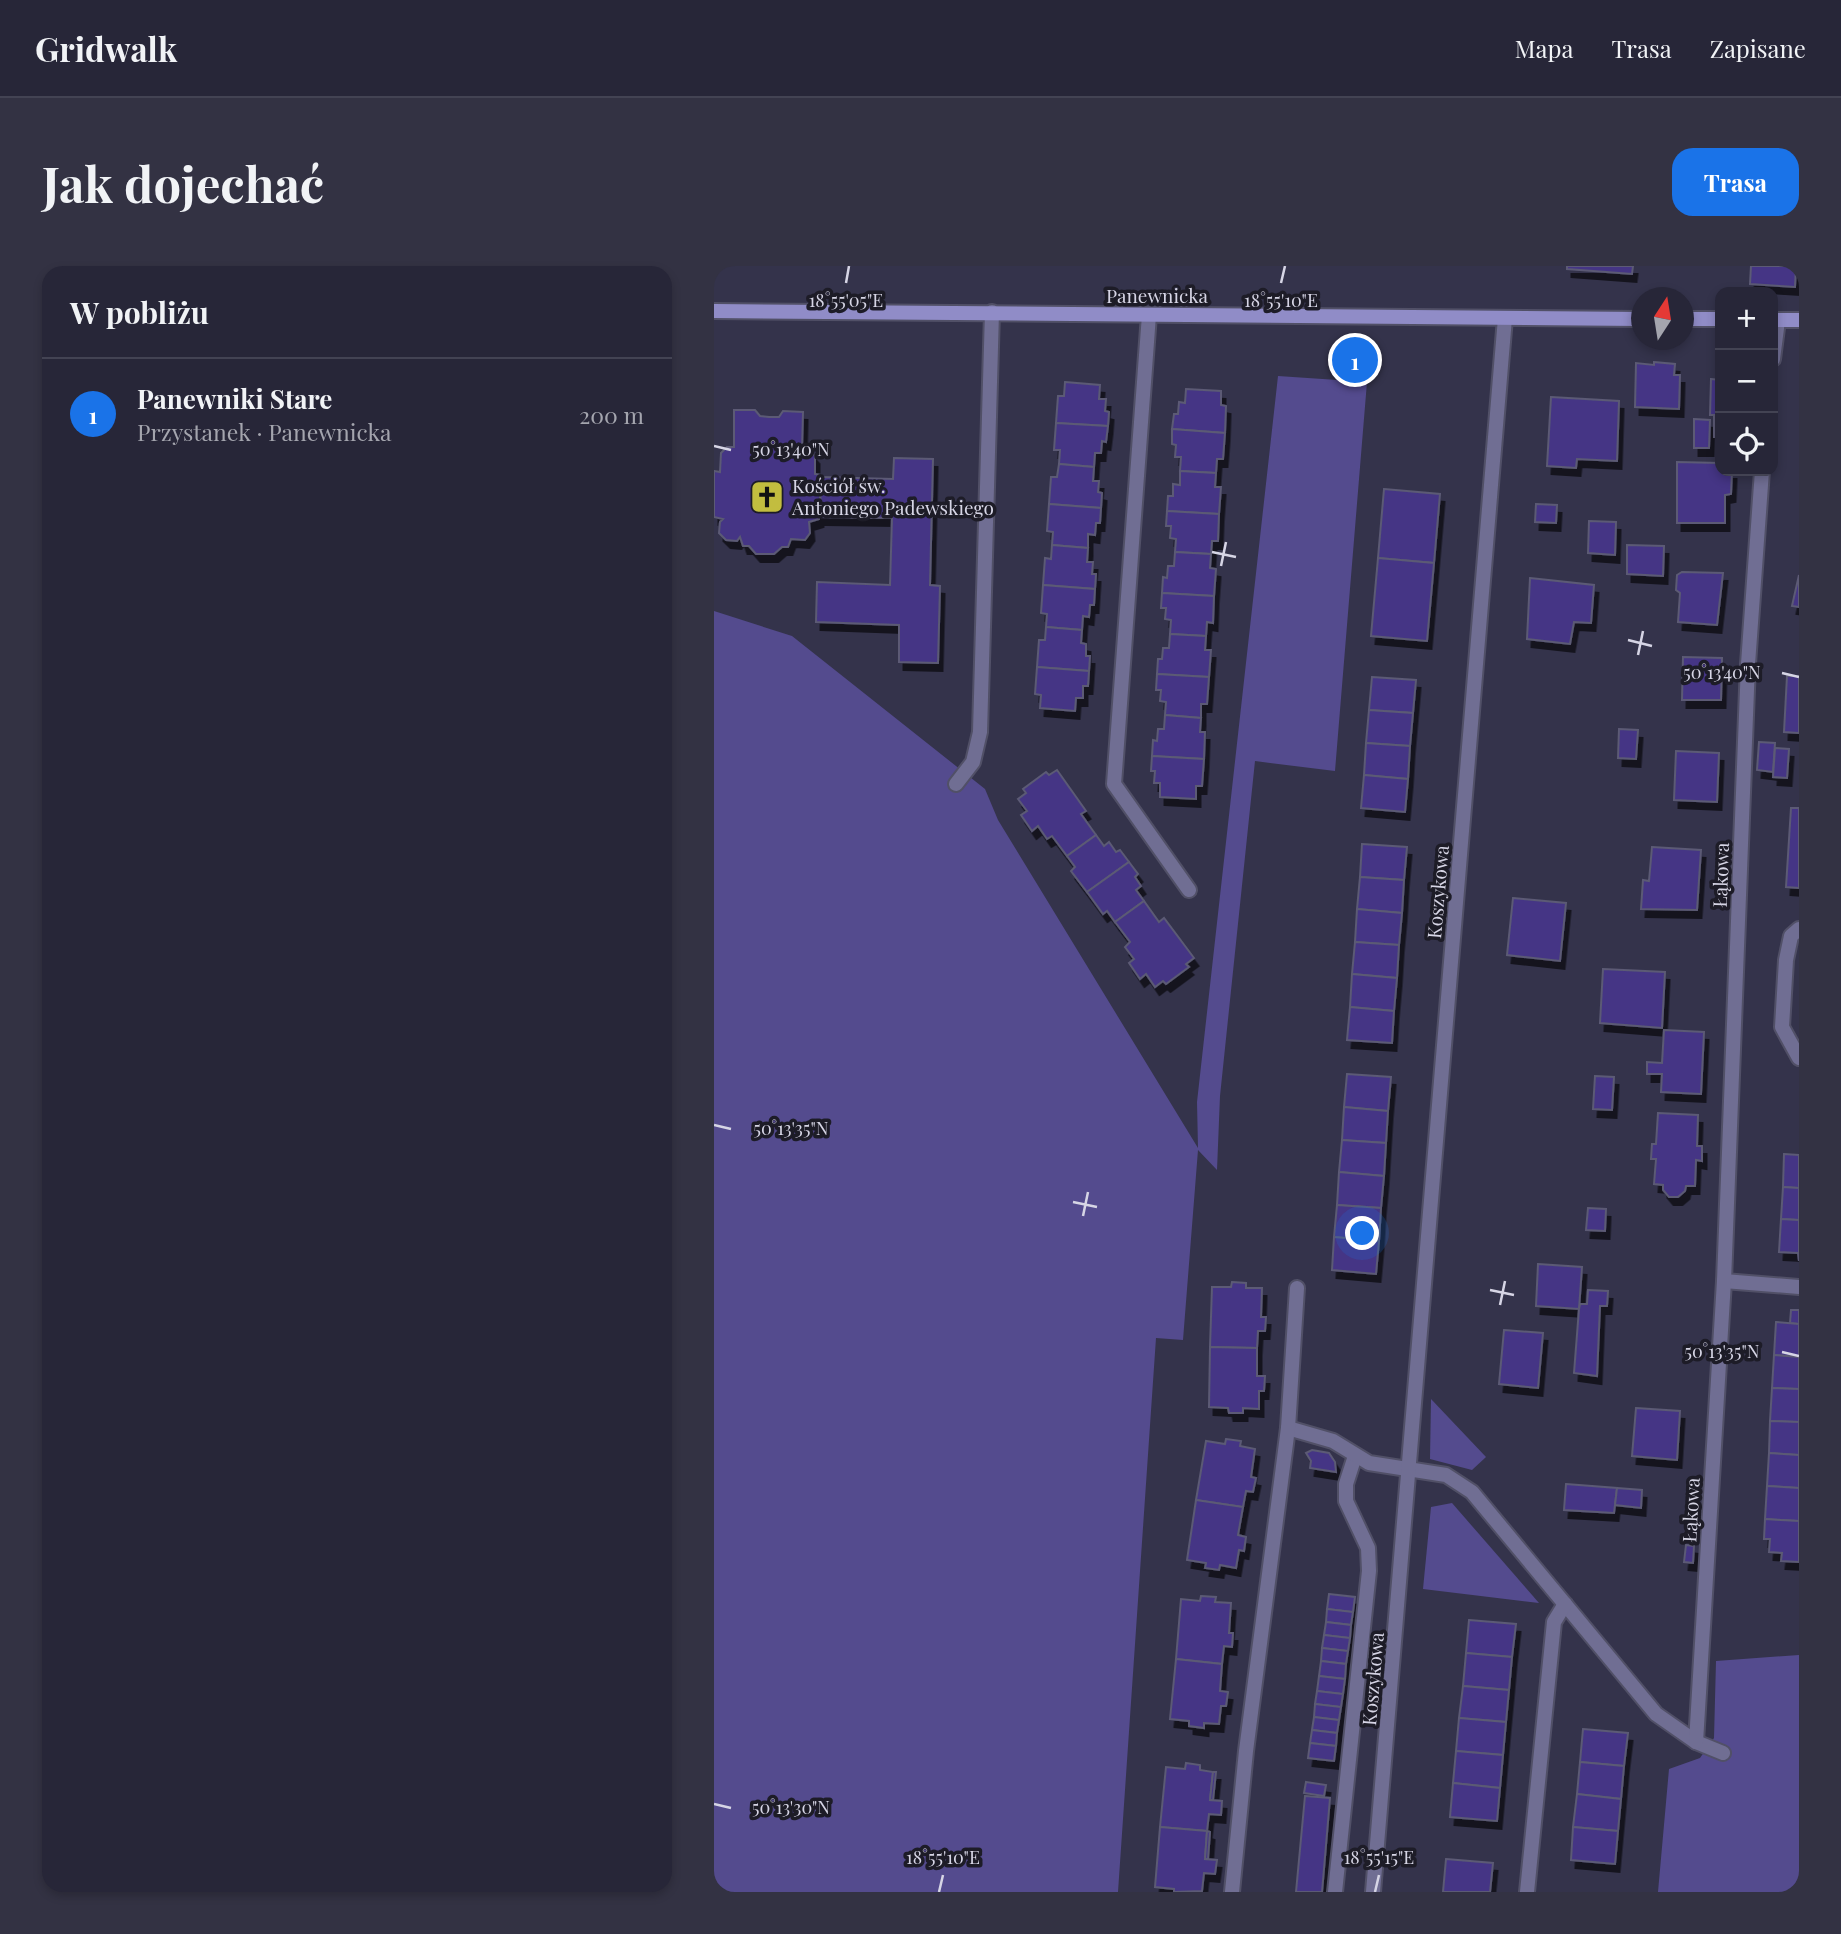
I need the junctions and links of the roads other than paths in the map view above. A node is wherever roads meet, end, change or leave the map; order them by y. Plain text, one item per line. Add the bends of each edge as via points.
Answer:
1 (714, 311) edge
2 (992, 312) junction
3 (1149, 316) junction
4 (1505, 318) junction
5 (1631, 319) edge
6 (1694, 319) edge
7 (1715, 319) edge
8 (1778, 320) edge
9 (1799, 320) edge
10 (1762, 476) edge
11 (956, 785) dead end
12 (1189, 890) dead end
13 (1799, 929) edge
14 (1799, 1058) edge
15 (1724, 1281) junction
16 (1799, 1287) edge
17 (1297, 1288) dead end
18 (1288, 1428) junction
19 (1355, 1456) junction
20 (1410, 1469) junction
21 (1565, 1604) junction
22 (1696, 1742) junction
23 (1723, 1753) dead end
24 (1233, 1892) edge
25 (1335, 1892) edge
26 (1373, 1892) edge
27 (1527, 1892) edge

1 - 2 street, Panewnicka
2 - 3 street, Panewnicka
2 - 11 street via 980,732 973,762
3 - 4 street, Panewnicka
3 - 12 street via 1114,784
4 - 5 street, Panewnicka
4 - 20 street, Koszykowa
6 - 7 street
8 - 9 street
10 - 15 street, Łąkowa via 1748,664
13 - 14 street via 1791,936 1786,960 1782,1027
15 - 16 street
15 - 22 street, Łąkowa
17 - 18 street
18 - 19 street via 1333,1441
18 - 24 street via 1246,1751
19 - 20 street via 1369,1463
19 - 25 street via 1346,1502 1368,1548 1369,1571
20 - 21 street via 1446,1475 1472,1492
20 - 26 street, Koszykowa
21 - 22 street via 1656,1714
21 - 27 street via 1554,1622
22 - 23 street

